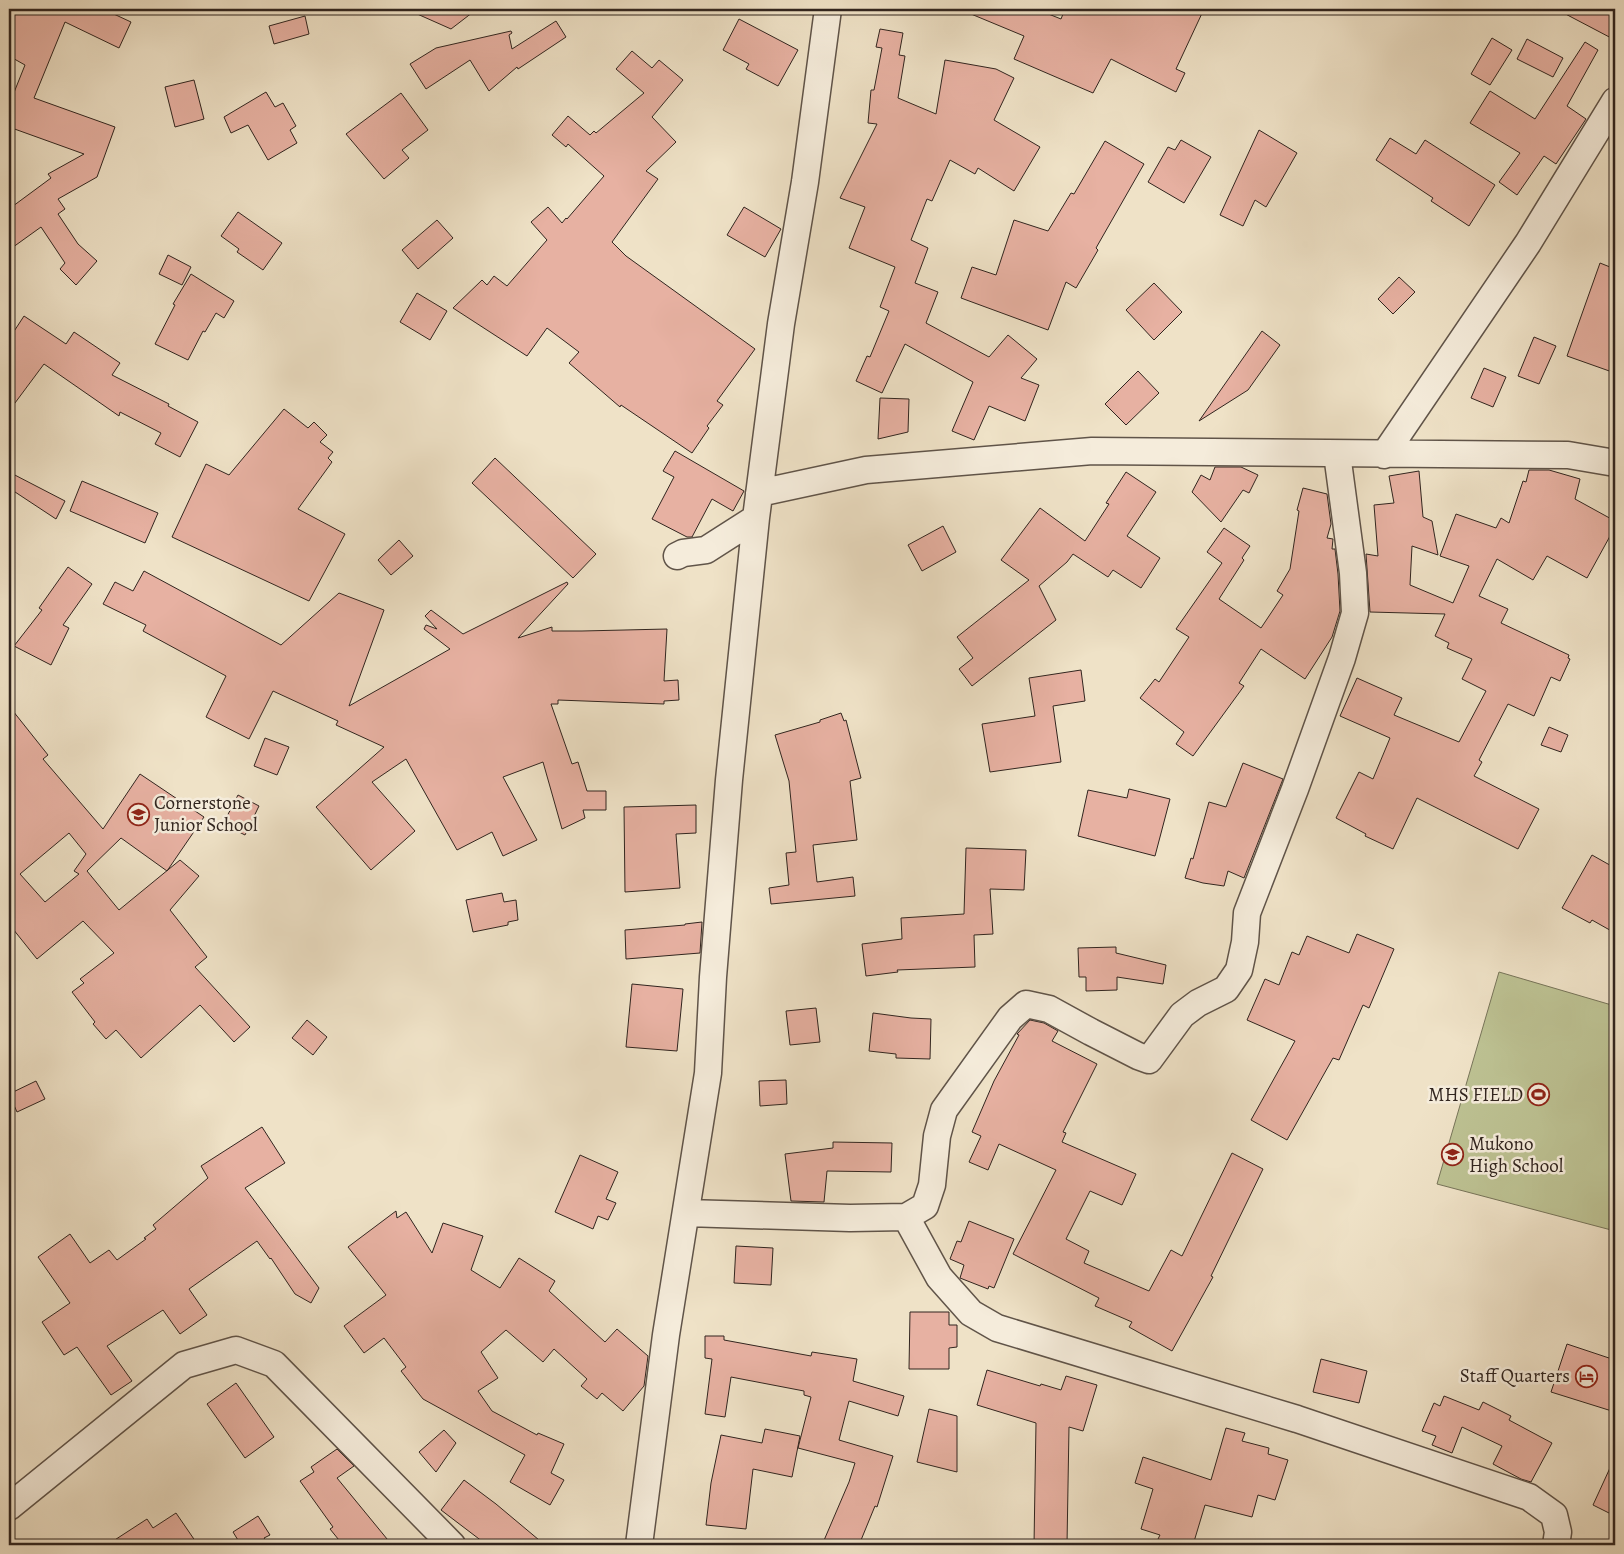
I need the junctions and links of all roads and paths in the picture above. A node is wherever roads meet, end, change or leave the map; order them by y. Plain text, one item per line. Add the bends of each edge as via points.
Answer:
1 (828, 9) edge
2 (1615, 100) edge
3 (1337, 454) junction
4 (1384, 454) junction
5 (1615, 463) edge
6 (758, 506) junction
7 (693, 556) dead end
8 (686, 1213) junction
9 (906, 1217) junction
10 (9, 1507) edge
11 (452, 1545) edge
12 (640, 1545) edge
13 (1556, 1545) edge

1 - 6 street via 805,182 781,324
2 - 4 street via 1528,243
3 - 4 street
3 - 6 street via 1092,452 866,470
3 - 9 street via 1353,573 1355,613 1295,789 1247,913 1246,942 1239,970 1226,988 1182,1015 1149,1060 1048,1009 1026,1004 1010,1018 944,1110 937,1136 932,1185 925,1206
4 - 5 street via 1568,456
6 - 7 street
6 - 8 street via 729,780 708,1073
8 - 9 street
8 - 12 street via 666,1336
9 - 13 street via 939,1277 971,1313 997,1328 1297,1419 1529,1497 1554,1515 1558,1532
10 - 11 street via 184,1365 236,1350 274,1364

